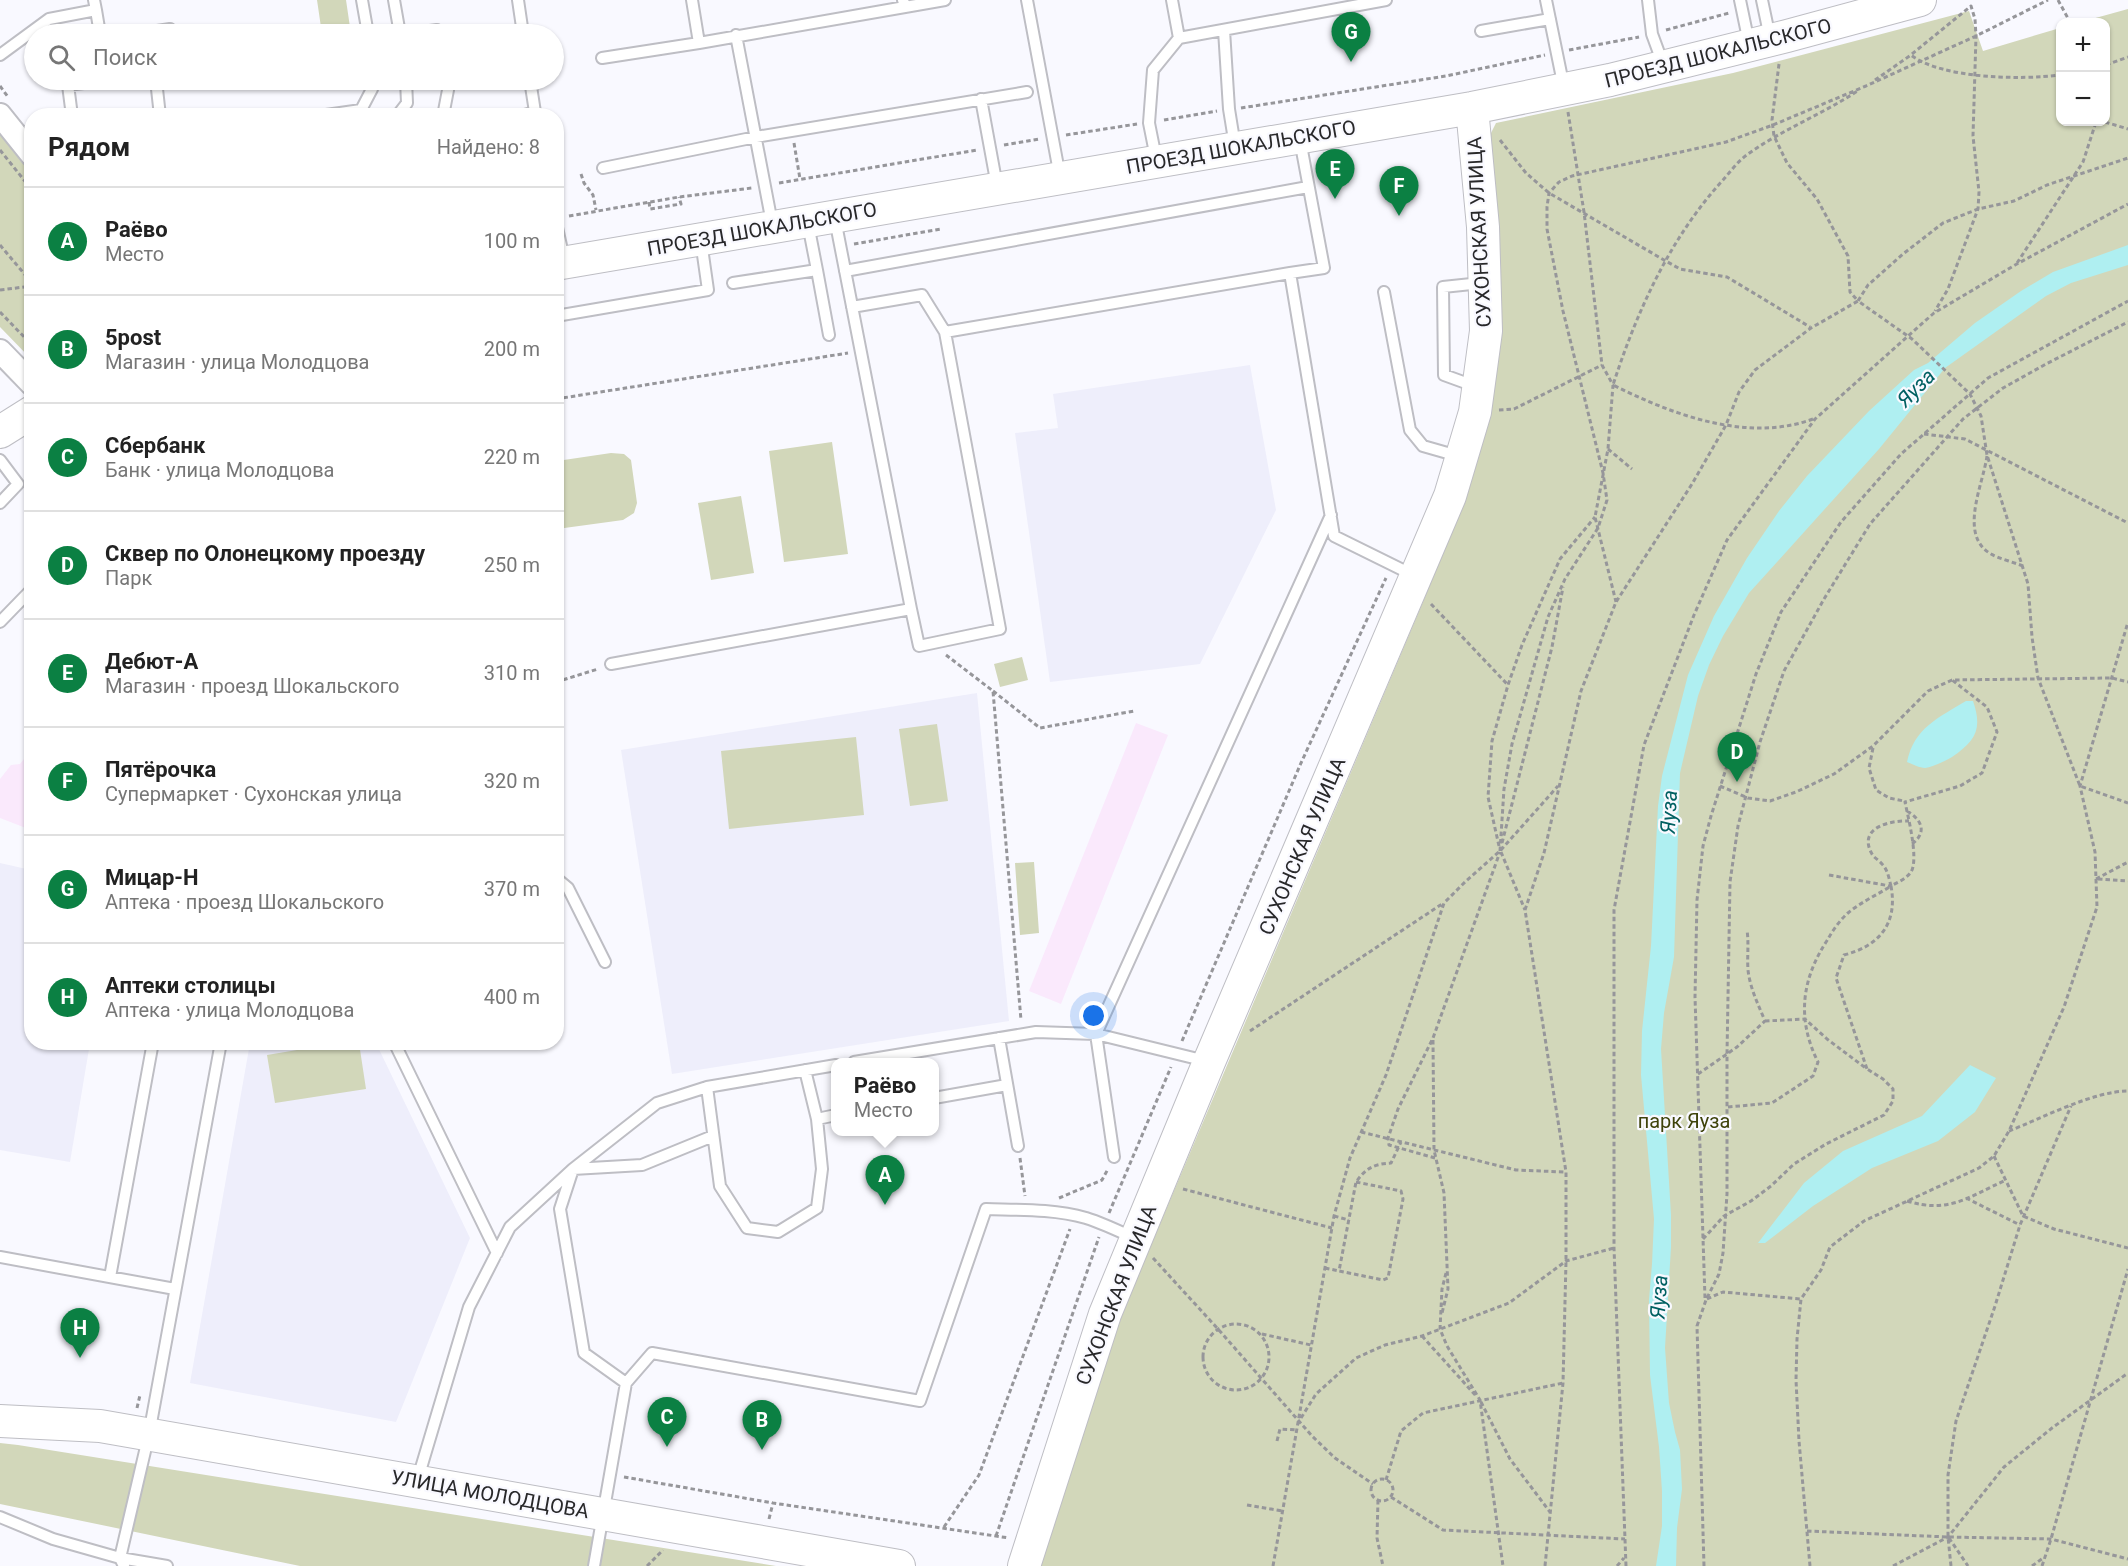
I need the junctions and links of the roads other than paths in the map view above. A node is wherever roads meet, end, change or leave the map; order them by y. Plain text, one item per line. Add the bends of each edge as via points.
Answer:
1 (362, 0) edge
2 (394, 0) edge
3 (518, 0) edge
4 (692, 0) edge
5 (945, 0) edge
6 (1027, 0) edge
7 (1172, 0) edge
8 (1386, 0) edge
9 (1546, 0) edge
10 (1648, 0) edge
11 (1762, 0) edge
12 (1920, 0) edge
13 (904, 4) edge
14 (95, 5) edge
15 (1741, 5) edge
16 (1550, 19) junction
17 (42, 24) edge
18 (98, 24) edge
19 (366, 24) edge
20 (398, 24) edge
21 (522, 24) edge
22 (1224, 30) junction
23 (1481, 31) dead end
24 (736, 35) junction
25 (24, 37) edge
26 (1179, 38) junction
27 (699, 43) junction
28 (1767, 47) junction
29 (0, 55) edge
30 (602, 58) dead end
31 (1664, 67) junction
32 (69, 90) edge
33 (157, 90) edge
34 (371, 90) edge
35 (406, 90) edge
36 (448, 90) edge
37 (531, 90) edge
38 (1027, 92) dead end
39 (1565, 97) junction
40 (981, 99) junction
41 (71, 108) edge
42 (159, 108) edge
43 (366, 108) edge
44 (403, 108) edge
45 (444, 108) edge
46 (534, 108) edge
47 (1472, 108) junction
48 (0, 115) edge
49 (756, 137) junction
50 (1299, 137) junction
51 (24, 145) edge
52 (1236, 148) junction
53 (1156, 162) junction
54 (603, 168) dead end
55 (1061, 178) junction
56 (1308, 187) junction
57 (997, 189) junction
58 (821, 218) junction
59 (773, 226) junction
60 (701, 239) junction
61 (564, 262) edge
62 (817, 270) junction
63 (845, 271) junction
64 (1290, 273) junction
65 (733, 283) dead end
66 (1485, 283) junction
67 (1384, 292) dead end
68 (852, 307) junction
69 (564, 315) edge
70 (945, 332) junction
71 (829, 335) dead end
72 (0, 351) edge
73 (24, 376) edge
74 (1488, 399) junction
75 (1461, 457) junction
76 (0, 460) edge
77 (0, 502) edge
78 (1331, 515) junction
79 (1411, 580) junction
80 (24, 597) edge
81 (911, 609) junction
82 (0, 622) edge
83 (611, 664) road end
84 (564, 885) edge
85 (605, 962) dead end
86 (1096, 1034) junction
87 (999, 1038) junction
88 (152, 1050) edge
89 (219, 1050) edge
90 (398, 1050) edge
91 (878, 1058) edge
92 (1209, 1062) junction
93 (831, 1066) edge
94 (805, 1070) junction
95 (1007, 1085) junction
96 (706, 1087) junction
97 (939, 1097) edge
98 (831, 1116) edge
99 (816, 1119) junction
100 (713, 1136) junction
101 (1018, 1146) road end
102 (1114, 1157) road end
103 (573, 1169) junction
104 (1135, 1242) junction
105 (497, 1253) junction
106 (0, 1257) edge
107 (110, 1277) junction
108 (175, 1289) junction
109 (626, 1383) junction
110 (0, 1406) edge
111 (0, 1421) edge
112 (82, 1424) junction
113 (148, 1434) junction
114 (417, 1481) junction
115 (604, 1514) junction
116 (0, 1517) edge
117 (122, 1562) edge
118 (167, 1566) edge
119 (594, 1566) edge
120 (899, 1566) edge
121 (1024, 1566) edge

1 - 19 lane
2 - 20 lane
3 - 21 lane
4 - 27 lane
5 - 13 lane
6 - 55 lane
7 - 26 lane
8 - 22 lane
9 - 16 lane
10 - 31 lane via 1652,34
11 - 28 lane
12 - 28 street, ПРОЕЗД ШОКАЛЬСКОГО
13 - 24 lane
14 - 17 lane
14 - 18 lane
15 - 28 lane
16 - 23 lane
16 - 39 lane
22 - 26 lane
22 - 52 lane via 1229,109
24 - 27 lane
24 - 49 lane
25 - 29 lane
26 - 53 lane via 1153,70 1149,123
27 - 30 lane
28 - 31 street, ПРОЕЗД ШОКАЛЬСКОГО
31 - 39 street, ПРОЕЗД ШОКАЛЬСКОГО
32 - 41 lane
33 - 42 lane
34 - 43 lane
35 - 44 lane
36 - 45 lane
37 - 46 lane
38 - 40 lane
39 - 47 street, ПРОЕЗД ШОКАЛЬСКОГО
40 - 49 lane
40 - 57 lane
47 - 50 street, ПРОЕЗД ШОКАЛЬСКОГО
47 - 66 street, СУХОНСКАЯ УЛИЦА
48 - 51 street
49 - 54 lane
49 - 59 lane
50 - 52 street, ПРОЕЗД ШОКАЛЬСКОГО
50 - 56 lane
52 - 53 street, ПРОЕЗД ШОКАЛЬСКОГО
53 - 55 street, ПРОЕЗД ШОКАЛЬСКОГО
55 - 57 street, ПРОЕЗД ШОКАЛЬСКОГО
56 - 63 lane
56 - 64 lane via 1324,268
57 - 58 street, ПРОЕЗД ШОКАЛЬСКОГО
58 - 59 street, ПРОЕЗД ШОКАЛЬСКОГО
58 - 62 lane
58 - 63 lane
59 - 60 street, ПРОЕЗД ШОКАЛЬСКОГО
60 - 61 street, ПРОЕЗД ШОКАЛЬСКОГО
60 - 69 lane via 708,290
62 - 65 lane
62 - 71 lane
63 - 68 lane
64 - 70 lane
64 - 78 lane
66 - 74 street, СУХОНСКАЯ УЛИЦА
66 - 74 lane via 1443,287 1444,375
67 - 75 lane via 1410,430 1423,446
68 - 70 lane via 922,295
68 - 81 lane
70 - 81 lane via 1000,629 919,646
72 - 73 street
74 - 75 street, СУХОНСКАЯ УЛИЦА via 1475,412
75 - 79 street, СУХОНСКАЯ УЛИЦА via 1450,496
76 - 77 lane via 18,484
78 - 79 lane via 1334,536
78 - 86 lane
79 - 92 street, СУХОНСКАЯ УЛИЦА
80 - 82 lane
81 - 83 lane
84 - 85 lane
86 - 87 lane via 1036,1032
86 - 92 lane
86 - 102 lane
87 - 91 lane
87 - 95 lane
88 - 107 lane
89 - 108 lane
90 - 105 lane
92 - 104 street, СУХОНСКАЯ УЛИЦА
93 - 94 lane
94 - 96 lane
94 - 99 lane
95 - 97 lane
95 - 101 lane
96 - 100 lane
96 - 103 lane via 657,1103
98 - 99 lane
99 - 100 lane via 822,1169 816,1208 778,1232 747,1228 720,1186
100 - 103 lane via 642,1165
103 - 105 lane via 510,1227
103 - 109 lane via 560,1209 585,1353
104 - 109 lane via 1104,1225 1075,1216 986,1209 920,1401 651,1353
104 - 121 street, СУХОНСКАЯ УЛИЦА via 1105,1314
105 - 114 lane via 469,1307
106 - 107 lane
107 - 108 lane
108 - 113 lane
109 - 115 lane
110 - 112 street, УЛИЦА МОЛОДЦОВА
111 - 112 street, УЛИЦА МОЛОДЦОВА
112 - 113 street, УЛИЦА МОЛОДЦОВА
113 - 114 street, УЛИЦА МОЛОДЦОВА
113 - 117 lane
114 - 115 street, УЛИЦА МОЛОДЦОВА
115 - 119 lane
115 - 120 street, УЛИЦА МОЛОДЦОВА
116 - 117 lane
117 - 118 lane

